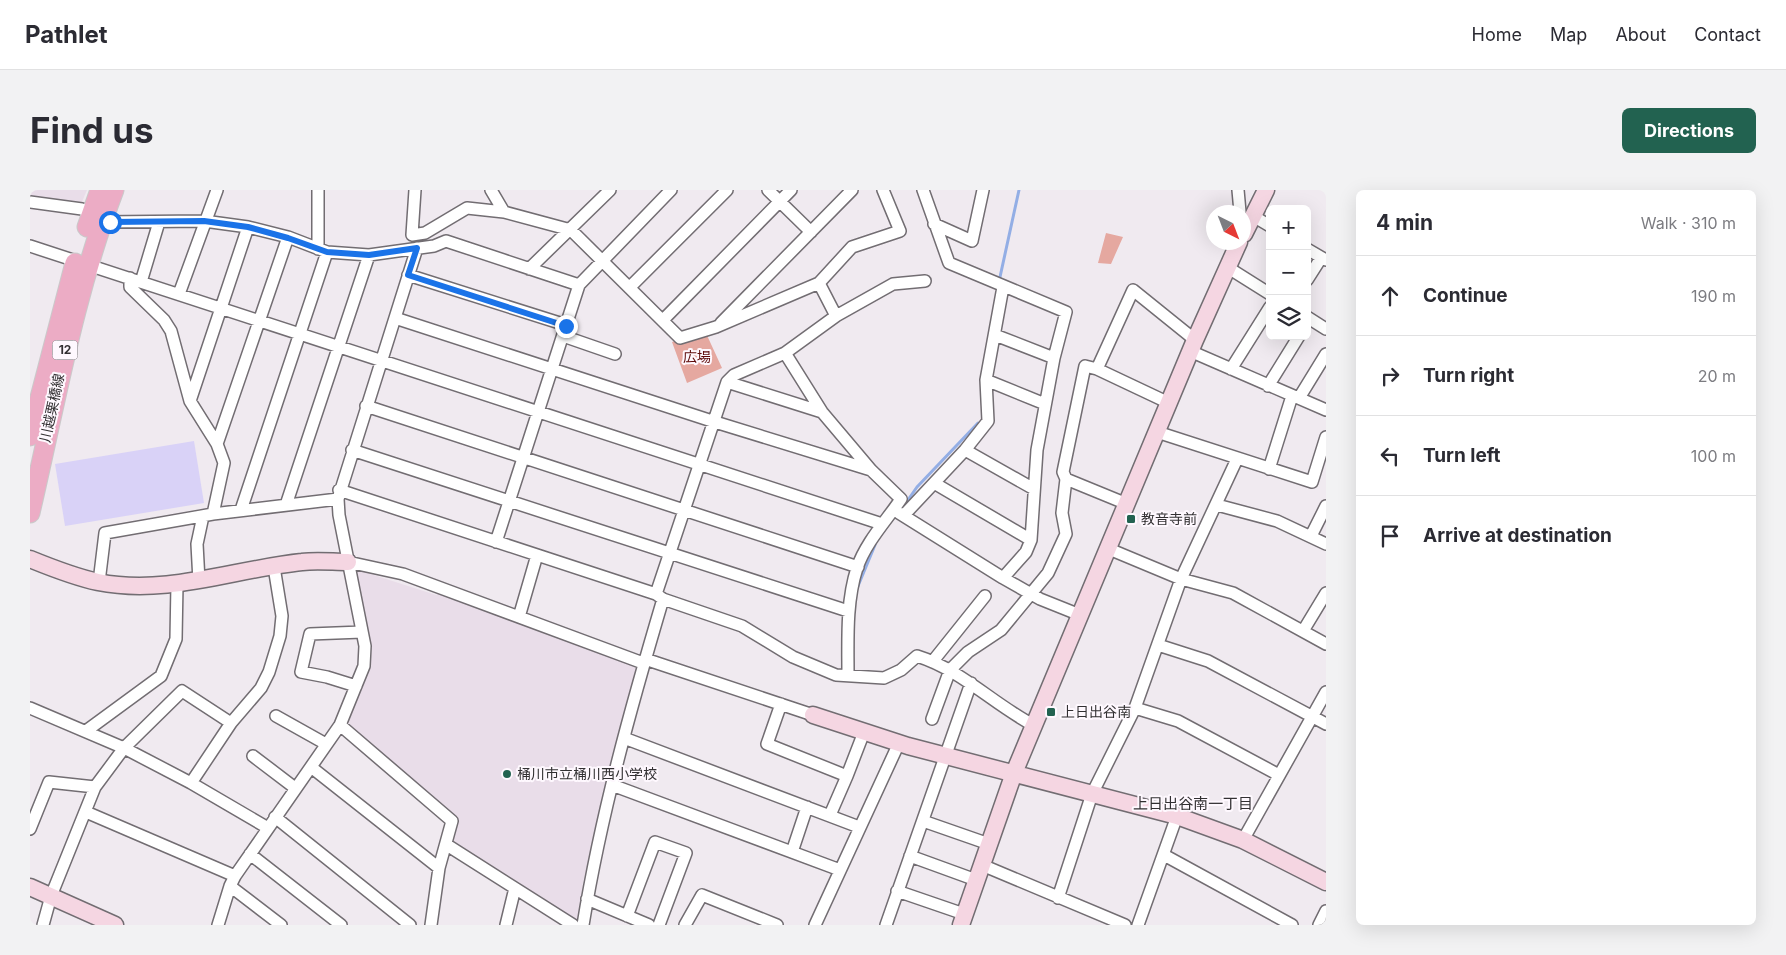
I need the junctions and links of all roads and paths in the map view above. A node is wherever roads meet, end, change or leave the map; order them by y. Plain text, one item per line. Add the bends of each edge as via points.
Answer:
1 (100, 190) edge
2 (114, 190) edge
3 (217, 190) edge
4 (318, 190) edge
5 (415, 190) edge
6 (491, 190) edge
7 (610, 190) edge
8 (671, 190) edge
9 (727, 190) edge
10 (768, 190) edge
11 (791, 190) edge
12 (852, 190) edge
13 (883, 190) edge
14 (923, 190) edge
15 (982, 190) edge
16 (1238, 190) edge
17 (1266, 190) edge
18 (30, 202) edge
19 (780, 202) junction
20 (1242, 205) edge
21 (504, 212) junction
22 (1251, 213) edge
23 (97, 218) junction
24 (204, 221) junction
25 (159, 222) junction
26 (1251, 222) edge
27 (934, 224) junction
28 (1266, 225) edge
29 (248, 227) junction
30 (571, 230) junction
31 (811, 232) junction
32 (288, 238) junction
33 (30, 246) edge
34 (417, 248) junction
35 (1235, 250) edge
36 (1309, 250) edge
37 (322, 251) junction
38 (369, 255) junction
39 (1324, 259) edge
40 (603, 260) junction
41 (81, 263) junction
42 (1226, 266) junction
43 (529, 269) junction
44 (408, 275) junction
45 (1311, 275) edge
46 (135, 280) junction
47 (925, 281) dead end
48 (819, 283) junction
49 (579, 284) junction
50 (630, 287) junction
51 (1003, 287) junction
52 (1266, 291) edge
53 (178, 294) junction
54 (221, 308) junction
55 (1266, 313) edge
56 (836, 316) junction
57 (395, 318) junction
58 (663, 320) junction
59 (260, 321) junction
60 (1311, 322) edge
61 (716, 327) junction
62 (1326, 329) edge
63 (564, 331) junction
64 (300, 334) junction
65 (995, 335) junction
66 (1297, 340) edge
67 (1192, 345) junction
68 (339, 347) junction
69 (785, 353) junction
70 (615, 354) dead end
71 (1326, 354) edge
72 (1054, 358) junction
73 (381, 361) junction
74 (552, 369) junction
75 (1097, 369) junction
76 (1231, 369) junction
77 (986, 380) junction
78 (727, 382) junction
79 (1268, 386) junction
80 (1296, 397) junction
81 (34, 398) edge
82 (190, 400) junction
83 (1168, 403) junction
84 (1045, 404) junction
85 (366, 406) junction
86 (1326, 410) edge
87 (538, 412) junction
88 (822, 412) junction
89 (715, 422) junction
90 (1157, 432) junction
91 (30, 436) edge
92 (1326, 438) edge
93 (217, 444) junction
94 (352, 450) junction
95 (965, 450) junction
96 (523, 458) junction
97 (1237, 459) junction
98 (700, 466) junction
99 (1268, 469) junction
100 (871, 470) junction
101 (1066, 479) junction
102 (934, 483) junction
103 (1034, 489) junction
104 (338, 495) junction
105 (509, 501) junction
106 (1127, 504) junction
107 (286, 505) junction
108 (1217, 505) junction
109 (1326, 506) edge
110 (241, 510) junction
111 (685, 510) junction
112 (899, 513) junction
113 (30, 514) edge
114 (208, 515) junction
115 (882, 524) junction
116 (1311, 536) junction
117 (1030, 540) junction
118 (496, 542) junction
119 (1326, 544) edge
120 (1108, 549) junction
121 (670, 553) junction
122 (537, 555) junction
123 (30, 559) edge
124 (348, 562) junction
125 (274, 566) junction
126 (858, 567) junction
127 (1003, 578) junction
128 (1181, 578) junction
129 (199, 580) junction
130 (99, 582) junction
131 (177, 584) junction
132 (1326, 593) edge
133 (1031, 594) junction
134 (984, 596) dead end
135 (660, 597) junction
136 (848, 611) junction
137 (1080, 615) junction
138 (519, 617) junction
139 (1303, 631) junction
140 (362, 632) junction
141 (1326, 644) edge
142 (1158, 645) junction
143 (644, 661) junction
144 (933, 661) junction
145 (950, 670) junction
146 (848, 675) junction
147 (971, 682) junction
148 (356, 686) junction
149 (1326, 692) edge
150 (781, 704) junction
151 (30, 708) edge
152 (1135, 708) junction
153 (813, 714) joint
154 (276, 716) dead end
155 (1312, 716) junction
156 (932, 719) dead end
157 (231, 722) junction
158 (1326, 724) edge
159 (340, 725) junction
160 (1035, 726) junction
161 (86, 731) junction
162 (864, 732) junction
163 (624, 738) junction
164 (899, 743) junction
165 (326, 744) junction
166 (124, 748) junction
167 (253, 756) dead end
168 (946, 756) junction
169 (310, 767) junction
170 (1014, 773) junction
171 (1279, 775) junction
172 (847, 776) junction
173 (191, 783) junction
174 (612, 785) junction
175 (95, 787) junction
176 (295, 788) junction
177 (1092, 794) junction
178 (807, 807) junction
179 (86, 812) junction
180 (830, 816) junction
181 (1177, 816) junction
182 (275, 817) junction
183 (923, 821) junction
184 (859, 826) junction
185 (268, 828) junction
186 (30, 829) edge
187 (1243, 840) junction
188 (990, 844) junction
189 (447, 845) junction
190 (792, 852) junction
191 (250, 854) junction
192 (1164, 855) junction
193 (910, 856) junction
194 (439, 868) junction
195 (840, 870) junction
196 (979, 873) junction
197 (233, 881) junction
198 (1326, 882) edge
199 (30, 887) edge
200 (515, 888) junction
201 (898, 891) junction
202 (51, 896) junction
203 (1058, 898) junction
204 (587, 899) junction
205 (1326, 911) edge
206 (627, 916) junction
207 (963, 920) edge
208 (751, 921) edge
209 (43, 925) edge
210 (115, 925) edge
211 (218, 925) edge
212 (281, 925) edge
213 (341, 925) edge
214 (410, 925) edge
215 (431, 925) edge
216 (506, 925) edge
217 (573, 925) edge
218 (583, 925) edge
219 (649, 925) edge
220 (659, 925) edge
221 (685, 925) edge
222 (777, 925) edge
223 (815, 925) edge
224 (886, 925) edge
225 (1125, 925) edge
226 (1138, 925) edge
227 (1292, 925) edge
228 (1318, 925) edge

1 - 23 main road, 川越栗橋線 / 12
2 - 23 main road, 川越栗橋線 / 12
3 - 24 street
4 - 37 street
5 - 21 street via 412,236 425,233 467,208
6 - 21 street
7 - 30 street
8 - 40 street
9 - 50 street
10 - 19 street
11 - 19 street
12 - 31 street
13 - 48 street via 900,232 852,247
14 - 27 street
15 - 27 street via 972,241
16 - 20 street
17 - 22 street
18 - 23 street via 82,209
19 - 31 street
19 - 58 street
21 - 30 street
23 - 25 street
23 - 41 main road, 川越栗橋線 / 12
24 - 25 street
24 - 29 street
24 - 53 street
25 - 46 street
26 - 28 street
27 - 51 street via 948,263
29 - 32 street
29 - 54 street
30 - 40 street
30 - 43 street
31 - 61 street
32 - 37 street
32 - 59 street
33 - 41 street
34 - 38 street
34 - 43 street via 446,241
34 - 44 street
35 - 42 street
36 - 39 street
37 - 38 street
37 - 64 street
38 - 68 street
39 - 45 street
40 - 49 street
40 - 50 street
41 - 46 street
41 - 81 main road, 川越栗橋線 / 12
41 - 113 main road, 川越栗橋線 / 12
42 - 52 street
42 - 67 street
43 - 49 street
44 - 57 street
44 - 63 street
46 - 53 street
46 - 82 street via 130,287 171,331
47 - 56 street via 893,284
48 - 56 street
48 - 61 street
49 - 63 street
50 - 58 street
51 - 65 street
51 - 72 street via 1066,312
53 - 54 street
54 - 59 street
54 - 82 street
55 - 76 street
56 - 69 street
57 - 73 street
57 - 74 street
58 - 61 street via 680,338
59 - 64 street
59 - 93 street
60 - 62 street
63 - 70 street
63 - 74 street
64 - 68 street
64 - 110 street
65 - 72 street
65 - 77 street
66 - 79 street
67 - 75 street via 1133,290
67 - 76 street
67 - 83 street
68 - 73 street
68 - 107 street
69 - 78 street via 734,375
69 - 88 street
71 - 80 street
72 - 84 street
73 - 85 street
73 - 87 street
74 - 87 street
74 - 89 street
75 - 83 street
75 - 101 street via 1085,366 1063,472
76 - 79 street
77 - 84 street
77 - 95 street via 988,421
78 - 88 street
78 - 89 street
79 - 80 street
80 - 86 street
80 - 99 street
81 - 91 main road, 川越栗橋線 / 12
82 - 93 street
83 - 90 street
84 - 103 street
85 - 94 street
85 - 96 street
87 - 96 street
87 - 98 street
88 - 100 street
89 - 98 street
89 - 100 street
90 - 97 street
90 - 106 street
92 - 99 street via 1312,482
93 - 114 street via 224,463
94 - 104 street
94 - 105 street
95 - 102 street
95 - 103 street
96 - 105 street
96 - 111 street
97 - 99 street
97 - 108 street
98 - 111 street
98 - 115 street
100 - 112 street via 901,500
101 - 106 street
101 - 133 street via 1062,513 1066,534 1048,573
102 - 112 street
102 - 117 street
103 - 117 street
104 - 107 street
104 - 118 street
104 - 124 street
105 - 118 street
105 - 121 street
106 - 120 street
107 - 110 street
108 - 116 street via 1277,521
108 - 128 street
109 - 116 street
110 - 114 street
111 - 121 street
111 - 126 street
112 - 115 street
112 - 127 street
114 - 129 street via 197,544
114 - 130 street via 105,533
115 - 126 street
116 - 119 street
117 - 127 street via 1026,552
118 - 122 street
120 - 128 street
120 - 137 street
121 - 135 street
121 - 136 street
122 - 135 street
122 - 138 street
123 - 130 street
124 - 125 street
124 - 138 street via 403,574
124 - 140 street
125 - 129 street
125 - 157 street via 282,616 280,636 261,688
126 - 136 street
127 - 133 street
128 - 139 street via 1233,593
128 - 142 street
129 - 131 street
130 - 131 street
131 - 161 street via 176,639 161,676
132 - 139 street
133 - 137 street
133 - 145 street via 1000,630 968,652
134 - 144 street
135 - 143 street
135 - 146 street via 742,626 793,657 836,675
136 - 146 street
137 - 160 street
138 - 143 street
139 - 141 street
140 - 148 street via 364,666
140 - 148 street via 310,634 301,672 327,676
142 - 152 street
142 - 155 street via 1208,661
143 - 150 street
143 - 163 street
144 - 145 street
144 - 146 street via 917,656 901,670 884,678
145 - 147 street
145 - 156 street
147 - 160 street via 1016,716
147 - 168 street
148 - 159 street
149 - 155 street
150 - 153 street
150 - 172 street via 767,744
151 - 161 street
152 - 171 street via 1178,721
152 - 177 street
153 - 162 street
154 - 165 street
155 - 158 street
155 - 171 street
157 - 166 street via 182,691
157 - 173 street
159 - 165 street
159 - 189 street via 452,821
160 - 170 street
161 - 166 street
162 - 164 street
162 - 172 street
163 - 174 street
163 - 178 street
164 - 168 street
164 - 184 street
165 - 169 street
166 - 173 street
166 - 175 street
167 - 176 street
168 - 170 street
168 - 183 street
169 - 176 street
169 - 194 street
170 - 177 street
170 - 188 street
171 - 187 street
172 - 180 street
173 - 185 street
174 - 190 street
174 - 204 street via 594,855
175 - 179 street
175 - 186 street via 49,782
176 - 182 street
177 - 181 street
177 - 203 street
178 - 180 street
178 - 190 street
179 - 197 street
179 - 202 street
180 - 184 street
181 - 187 street
181 - 192 street
182 - 185 street
182 - 214 street
183 - 188 street
183 - 193 street
184 - 195 street
185 - 191 street
187 - 198 street
188 - 196 street
189 - 194 street
189 - 200 street
190 - 195 street
191 - 197 street
191 - 213 street
192 - 226 street
192 - 227 street
193 - 196 street
193 - 201 street
194 - 215 street
195 - 223 street
196 - 203 street
196 - 207 street
197 - 211 street
197 - 212 street
199 - 202 street
200 - 216 street
200 - 217 street
201 - 207 street
201 - 224 street
202 - 209 street
202 - 210 street
203 - 225 street
204 - 206 street
204 - 218 street
205 - 228 street
206 - 219 street
206 - 220 street via 655,842 686,853
208 - 221 street via 702,896
208 - 222 street

